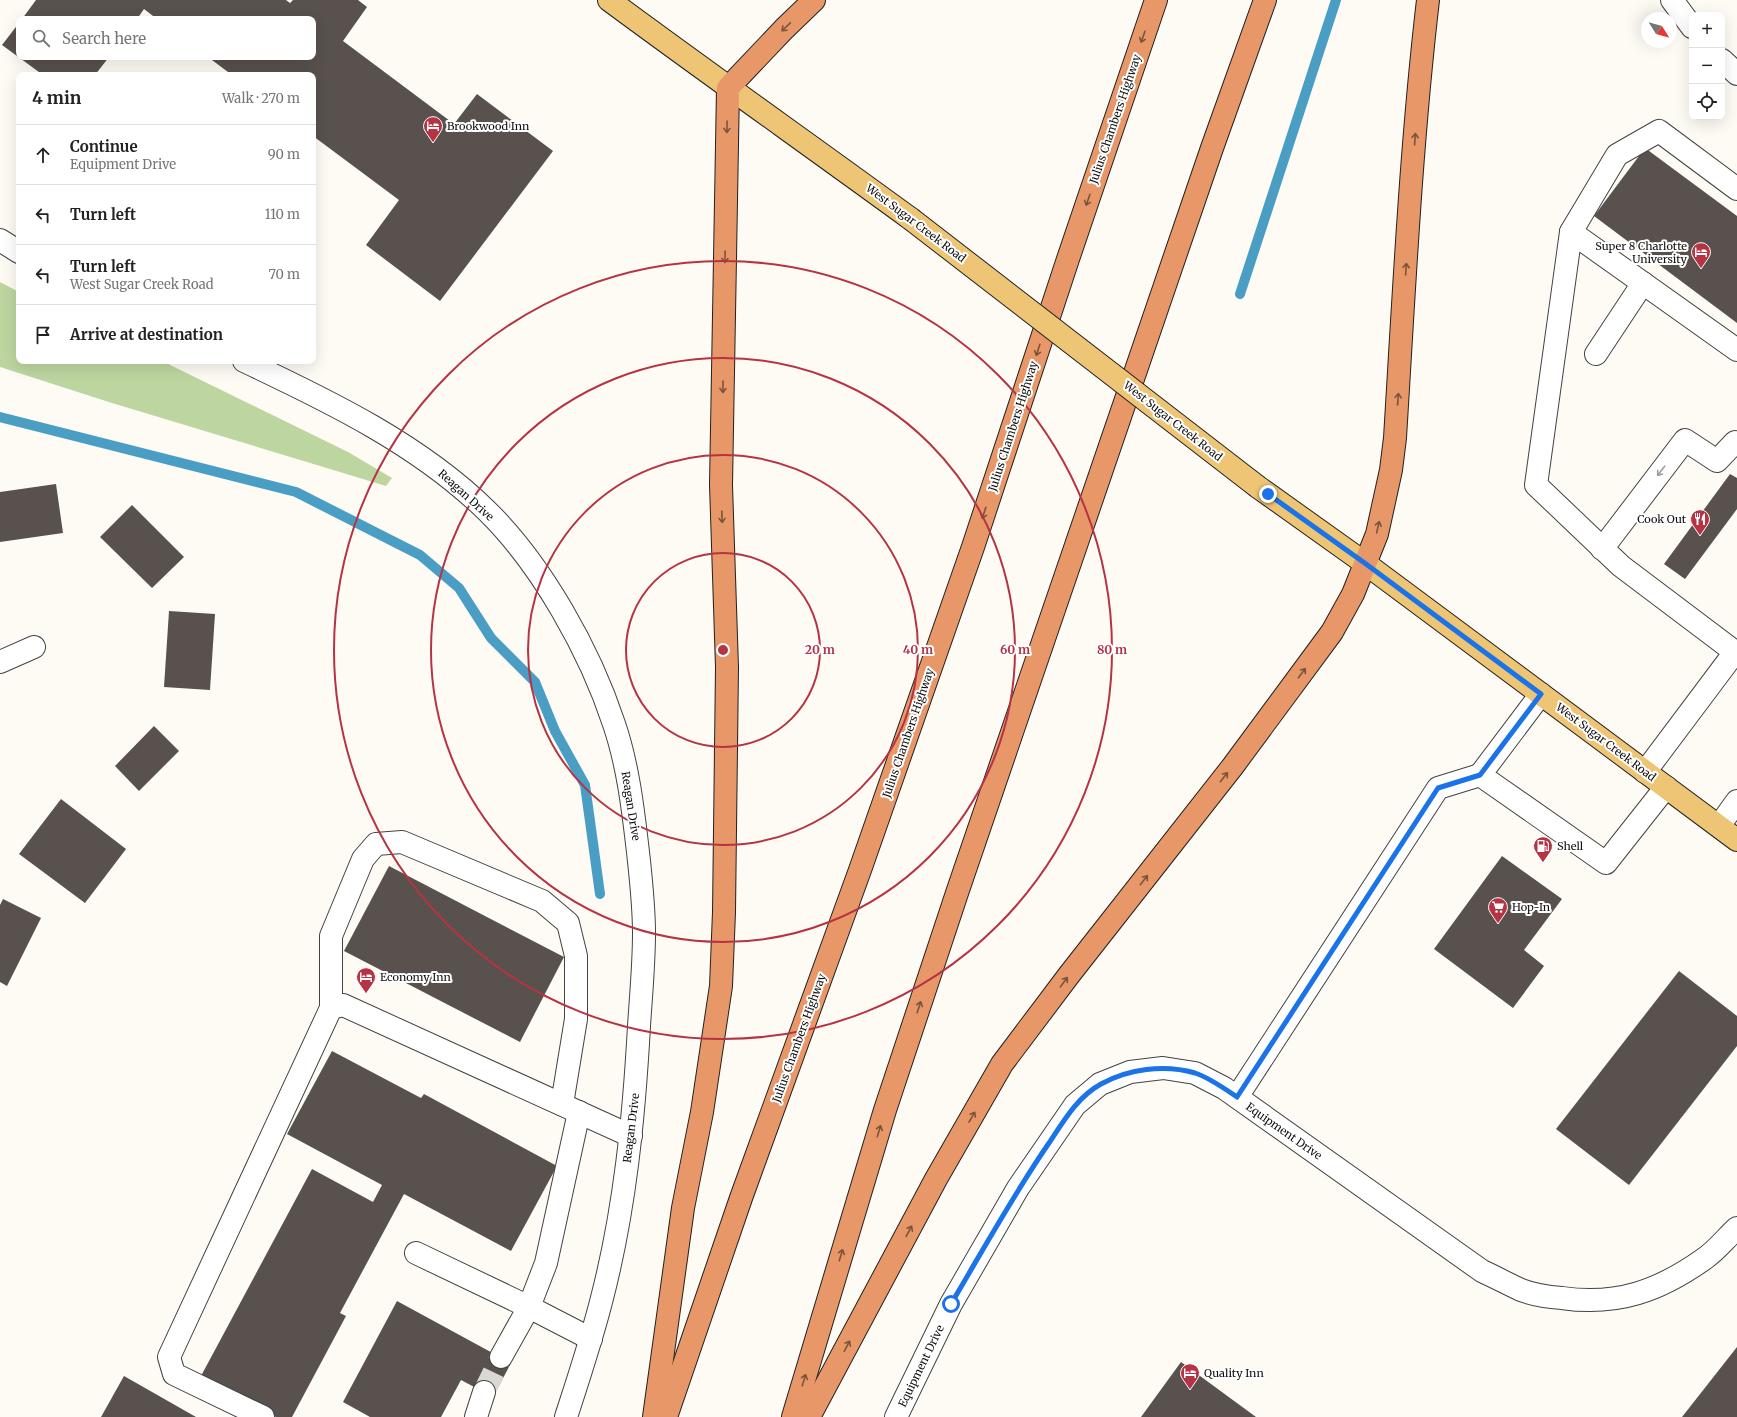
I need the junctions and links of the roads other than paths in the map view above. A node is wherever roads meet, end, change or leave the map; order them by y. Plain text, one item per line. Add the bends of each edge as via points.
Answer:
1 (610, 0) edge
2 (814, 0) edge
3 (1156, 0) edge
4 (1264, 0) edge
5 (1428, 0) edge
6 (1672, 0) edge
7 (1689, 23) edge
8 (1725, 63) edge
9 (1737, 74) edge
10 (728, 88) junction
11 (1737, 189) edge
12 (1571, 232) junction
13 (0, 240) edge
14 (16, 250) edge
15 (1643, 283) junction
16 (1737, 350) edge
17 (1596, 354) dead end
18 (250, 364) edge
19 (1737, 443) edge
20 (1602, 549) junction
21 (1366, 564) junction
22 (34, 647) dead end
23 (1736, 651) edge
24 (0, 662) edge
25 (1541, 694) junction
26 (1645, 772) junction
27 (1480, 775) junction
28 (1666, 787) junction
29 (1737, 801) edge
30 (1719, 826) junction
31 (1737, 840) edge
32 (331, 1008) junction
33 (1237, 1097) junction
34 (570, 1108) junction
35 (631, 1136) junction
36 (1737, 1228) edge
37 (416, 1253) dead end
38 (529, 1307) junction
39 (591, 1339) junction
40 (501, 1357) tunnel mouth
41 (484, 1392) tunnel mouth
42 (263, 1417) edge
43 (476, 1417) edge
44 (566, 1417) edge
45 (654, 1417) edge
46 (666, 1417) edge
47 (792, 1417) edge
48 (809, 1417) edge
49 (896, 1417) edge

1 - 10 main road, West Sugar Creek Road
2 -> 10 highway
3 -> 46 highway, Julius Chambers Highway via 973,548 741,1198
47 -> 4 highway via 885,1110
21 -> 5 highway via 1377,534 1394,444 1408,224
6 - 7 street
8 - 9 street
10 - 21 main road, West Sugar Creek Road, bridge via 911,218 1258,487
10 -> 45 highway via 721,485 727,667 721,986 702,1112 683,1208
11 - 12 street via 1659,131 1617,155
12 - 15 street
12 - 20 street via 1536,485
13 - 14 street
15 - 16 street
15 - 17 street
18 - 35 street, Reagan Drive via 370,424 434,466 487,511 528,558 571,625 588,659 614,724 630,787 642,889 644,933
19 -> 20 street via 1735,442 1717,461 1685,440
20 - 23 street via 1621,566
21 - 25 main road, West Sugar Creek Road
48 -> 21 highway via 936,1179 1002,1064 1233,766 1332,632
22 - 24 street
23 - 26 street
25 - 26 main road, West Sugar Creek Road
25 - 27 street
26 - 28 main road, West Sugar Creek Road
27 - 28 street via 1606,863
27 - 33 street via 1438,788
28 - 30 main road, West Sugar Creek Road
29 - 30 street
30 - 31 main road, West Sugar Creek Road
32 - 34 street via 343,1005
32 - 34 street via 331,936 363,859 376,844 402,842 542,901 568,923 576,956 576,1019
32 - 42 street via 169,1357 174,1374
33 - 36 street, Equipment Drive via 1482,1271 1521,1290 1542,1296 1584,1301 1622,1298 1644,1292 1665,1283 1705,1259
33 - 49 street, Equipment Drive via 1195,1074 1163,1068 1130,1072 1100,1084 1074,1105 1018,1188 951,1304
34 - 35 street
34 - 38 street via 546,1263
35 - 39 street, Reagan Drive via 614,1243
37 - 38 street
38 - 39 street
38 - 40 street
39 - 44 street, Reagan Drive
41 - 43 street

